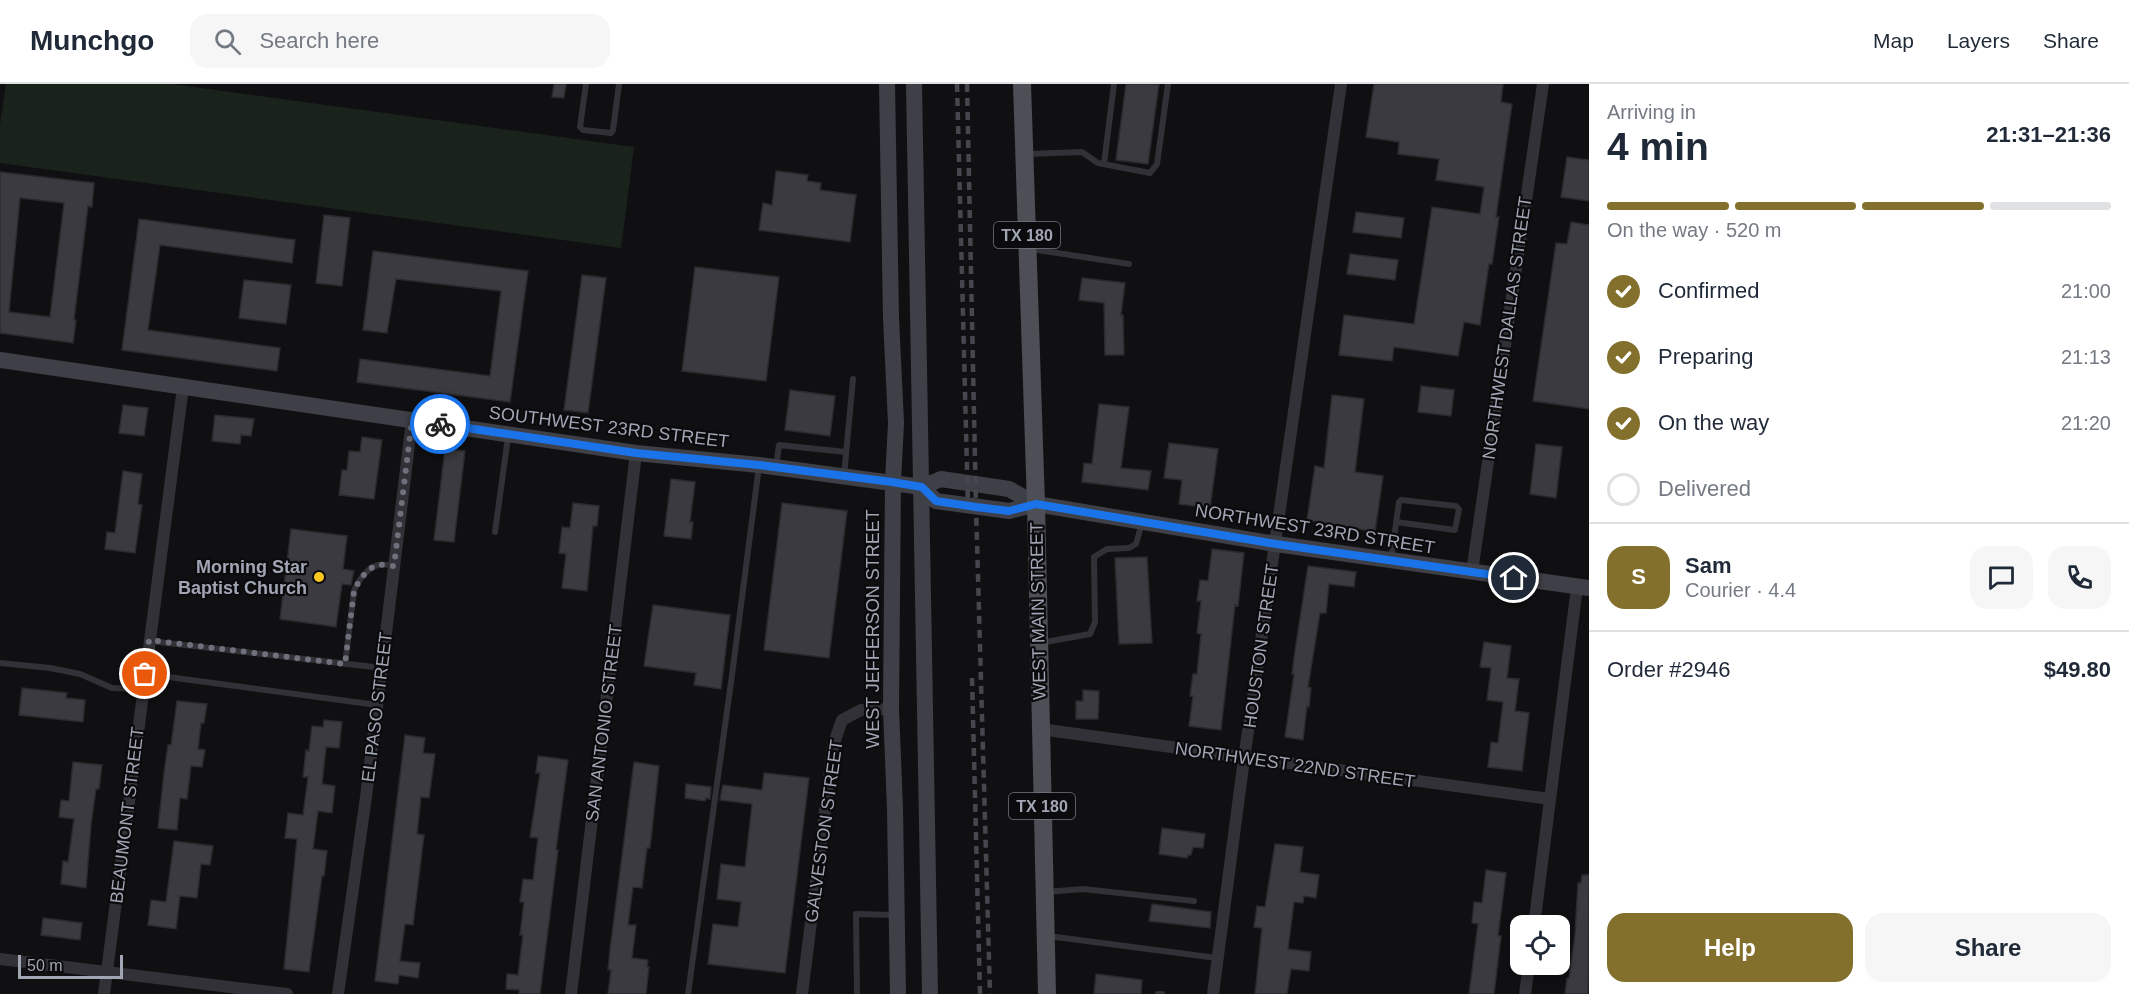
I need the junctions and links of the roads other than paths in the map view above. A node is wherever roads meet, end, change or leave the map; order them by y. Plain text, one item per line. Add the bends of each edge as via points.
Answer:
1 (586, 84) edge
2 (619, 84) edge
3 (887, 84) edge
4 (914, 84) edge
5 (1023, 84) edge
6 (1114, 84) edge
7 (1168, 84) edge
8 (1341, 84) edge
9 (1543, 84) edge
10 (1024, 154) junction
11 (1104, 164) junction
12 (1027, 249) junction
13 (1129, 264) dead end
14 (918, 268) junction
15 (890, 271) junction
16 (0, 360) edge
17 (853, 379) dead end
18 (183, 387) junction
19 (412, 420) junction
20 (508, 433) junction
21 (846, 452) junction
22 (636, 453) junction
23 (759, 465) junction
24 (776, 468) junction
25 (844, 476) junction
26 (892, 482) junction
27 (922, 487) junction
28 (1036, 504) junction
29 (1142, 522) junction
30 (1396, 522) junction
31 (495, 532) dead end
32 (1276, 544) junction
33 (1390, 560) junction
34 (394, 566) junction
35 (1472, 572) junction
36 (1583, 588) edge
37 (149, 640) junction
38 (1038, 644) junction
39 (0, 663) edge
40 (345, 664) junction
41 (382, 668) junction
42 (145, 674) junction
43 (143, 688) junction
44 (377, 705) junction
45 (891, 709) junction
46 (1040, 729) junction
47 (1244, 759) junction
48 (1550, 799) junction
49 (1045, 892) junction
50 (1194, 901) dead end
51 (897, 915) junction
52 (1535, 915) edge
53 (1046, 936) junction
54 (1217, 958) junction
55 (0, 959) edge
56 (107, 972) junction
57 (1528, 975) edge
58 (105, 994) edge
59 (286, 994) edge
60 (338, 994) edge
61 (571, 994) edge
62 (688, 994) edge
63 (802, 994) edge
64 (857, 994) edge
65 (898, 994) edge
66 (930, 994) edge
67 (1047, 994) edge
68 (1213, 994) edge
69 (1525, 994) edge

1 - 2 lane via 580,127 611,133
3 - 15 main road, WEST JEFFERSON STREET
4 - 14 main road
5 - 10 main road, WEST MAIN STREET / TX 180
6 - 11 lane
7 - 11 lane via 1157,164 1150,173
8 - 32 street, HOUSTON STREET
9 - 35 street, NORTHWEST DALLAS STREET
10 - 11 lane via 1082,152
10 - 12 main road, WEST MAIN STREET / TX 180
12 - 13 lane
12 - 28 main road, WEST MAIN STREET / TX 180
14 - 15 main road
14 - 27 main road
15 - 26 main road, WEST JEFFERSON STREET via 896,423
16 - 18 main road, SOUTHWEST 23RD STREET
17 - 21 lane
18 - 19 main road, SOUTHWEST 23RD STREET
18 - 37 street, BEAUMONT STREET
19 - 20 main road, SOUTHWEST 23RD STREET
19 - 34 street, EL PASO STREET
20 - 22 main road, SOUTHWEST 23RD STREET
20 - 31 lane
21 - 24 lane via 779,445
21 - 25 lane
22 - 23 main road, SOUTHWEST 23RD STREET
22 - 61 street, SAN ANTONIO STREET
23 - 24 main road, SOUTHWEST 23RD STREET
23 - 62 lane
24 - 25 main road, SOUTHWEST 23RD STREET
25 - 26 main road, SOUTHWEST 23RD STREET
26 - 27 main road, NORTHWEST 23RD STREET
26 - 45 main road, WEST JEFFERSON STREET
27 - 28 main road, NORTHWEST 23RD STREET via 941,479 1009,489
27 - 66 main road
28 - 29 main road, NORTHWEST 23RD STREET
28 - 38 main road, WEST MAIN STREET / TX 180
29 - 32 main road, NORTHWEST 23RD STREET
29 - 38 lane via 1137,544 1107,549 1094,557 1095,622 1090,634
30 - 30 lane via 1403,499 1459,509 1455,530
30 - 33 lane
32 - 33 main road, NORTHWEST 23RD STREET
32 - 47 street, HOUSTON STREET
33 - 35 main road, NORTHWEST 23RD STREET
34 - 40 lane via 372,567 357,584
34 - 41 street, EL PASO STREET
35 - 36 main road, NORTHWEST 23RD STREET
36 - 48 street
37 - 40 lane
37 - 42 street, BEAUMONT STREET
38 - 46 main road, WEST MAIN STREET / TX 180
39 - 43 lane via 80,674 112,688
40 - 41 lane
41 - 44 street, EL PASO STREET
42 - 43 street, BEAUMONT STREET
42 - 44 lane
43 - 56 street, BEAUMONT STREET
44 - 60 street, EL PASO STREET
45 - 51 main road, WEST JEFFERSON STREET
45 - 63 street, GALVESTON STREET via 861,710 842,720 833,746
46 - 47 street, NORTHWEST 22ND STREET
46 - 49 main road, WEST MAIN STREET / TX 180
47 - 48 street, NORTHWEST 22ND STREET
47 - 54 street, HOUSTON STREET
48 - 52 street
49 - 50 lane via 1083,889
49 - 53 main road, WEST MAIN STREET / TX 180
51 - 64 lane via 856,914
51 - 65 main road, WEST JEFFERSON STREET
53 - 54 lane
53 - 67 main road, WEST MAIN STREET / TX 180
54 - 68 street, HOUSTON STREET
55 - 56 street
56 - 58 street, BEAUMONT STREET
56 - 59 street
57 - 69 street

